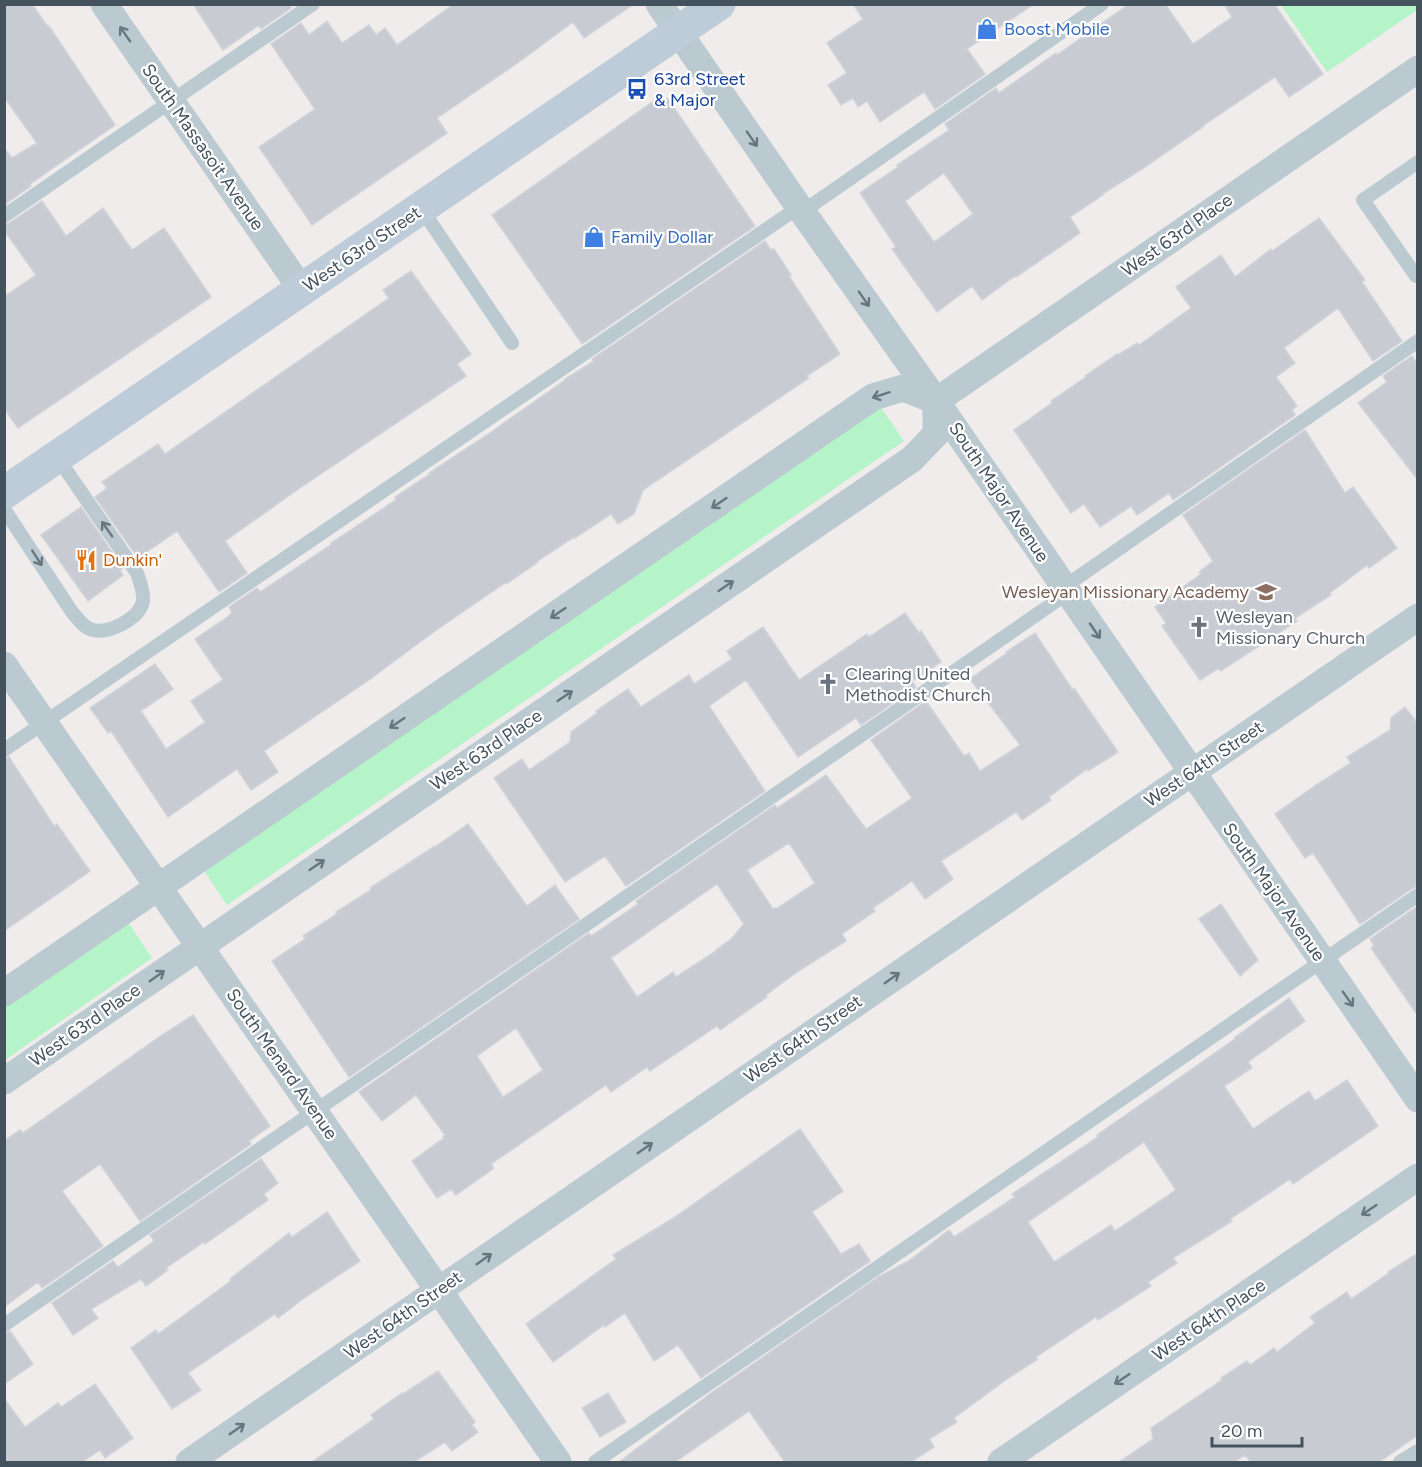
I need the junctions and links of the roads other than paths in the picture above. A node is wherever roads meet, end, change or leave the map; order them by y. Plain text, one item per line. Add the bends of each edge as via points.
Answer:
1 (104, 4) edge
2 (313, 4) edge
3 (659, 4) edge
4 (719, 4) edge
5 (1102, 4) edge
6 (678, 32) junction
7 (1418, 69) edge
8 (171, 101) junction
9 (1418, 162) edge
10 (421, 208) junction
11 (800, 209) junction
12 (4, 216) edge
13 (1418, 275) edge
14 (302, 290) junction
15 (1418, 341) edge
16 (512, 343) dead end
17 (936, 401) junction
18 (57, 457) junction
19 (4, 493) edge
20 (4, 509) edge
21 (1066, 590) junction
22 (1418, 617) edge
23 (4, 665) edge
24 (44, 723) junction
25 (4, 750) edge
26 (1191, 772) junction
27 (159, 887) junction
28 (1418, 895) edge
29 (200, 946) junction
30 (1322, 961) junction
31 (4, 993) edge
32 (4, 1080) edge
33 (1418, 1099) edge
34 (315, 1112) junction
35 (1418, 1177) edge
36 (439, 1290) junction
37 (4, 1325) edge
38 (1418, 1450) edge
39 (189, 1462) edge
40 (558, 1462) edge
41 (595, 1462) edge
42 (1001, 1462) edge
43 (1400, 1462) edge

8 -> 1 street, South Massasoit Avenue
2 - 8 lane
3 - 6 street, South Major Avenue
4 - 6 main road, West 63rd Street
5 - 11 lane
6 - 10 main road, West 63rd Street
6 -> 11 street, South Major Avenue
7 - 17 street, West 63rd Place
8 - 12 lane
8 - 14 street, South Massasoit Avenue
9 - 13 lane via 1363,200
10 - 14 main road, West 63rd Street
10 - 16 lane
11 -> 17 street, South Major Avenue
11 - 24 lane
14 - 18 main road, West 63rd Street
15 - 21 lane
17 - 21 street, South Major Avenue
17 -> 27 street via 903,388 873,397
29 -> 17 street, West 63rd Place via 912,459 936,434
18 - 19 main road, West 63rd Street
20 -> 18 lane via 82,624 93,630 108,630 135,615 143,602 137,573
21 -> 26 street, South Major Avenue
21 - 34 lane
22 - 26 street, West 64th Street
23 - 24 street, South Menard Avenue
24 - 25 lane
24 - 27 street, South Menard Avenue
26 - 30 street, South Major Avenue
36 -> 26 street, West 64th Street
27 - 29 street, South Menard Avenue
27 - 31 street
28 - 30 lane
32 -> 29 street, West 63rd Place
29 - 34 street, South Menard Avenue
30 -> 33 street, South Major Avenue
30 - 41 lane
34 - 36 street, South Menard Avenue
34 - 37 lane
35 -> 42 street, West 64th Place
39 -> 36 street, West 64th Street
36 - 40 street, South Menard Avenue
38 - 43 lane

